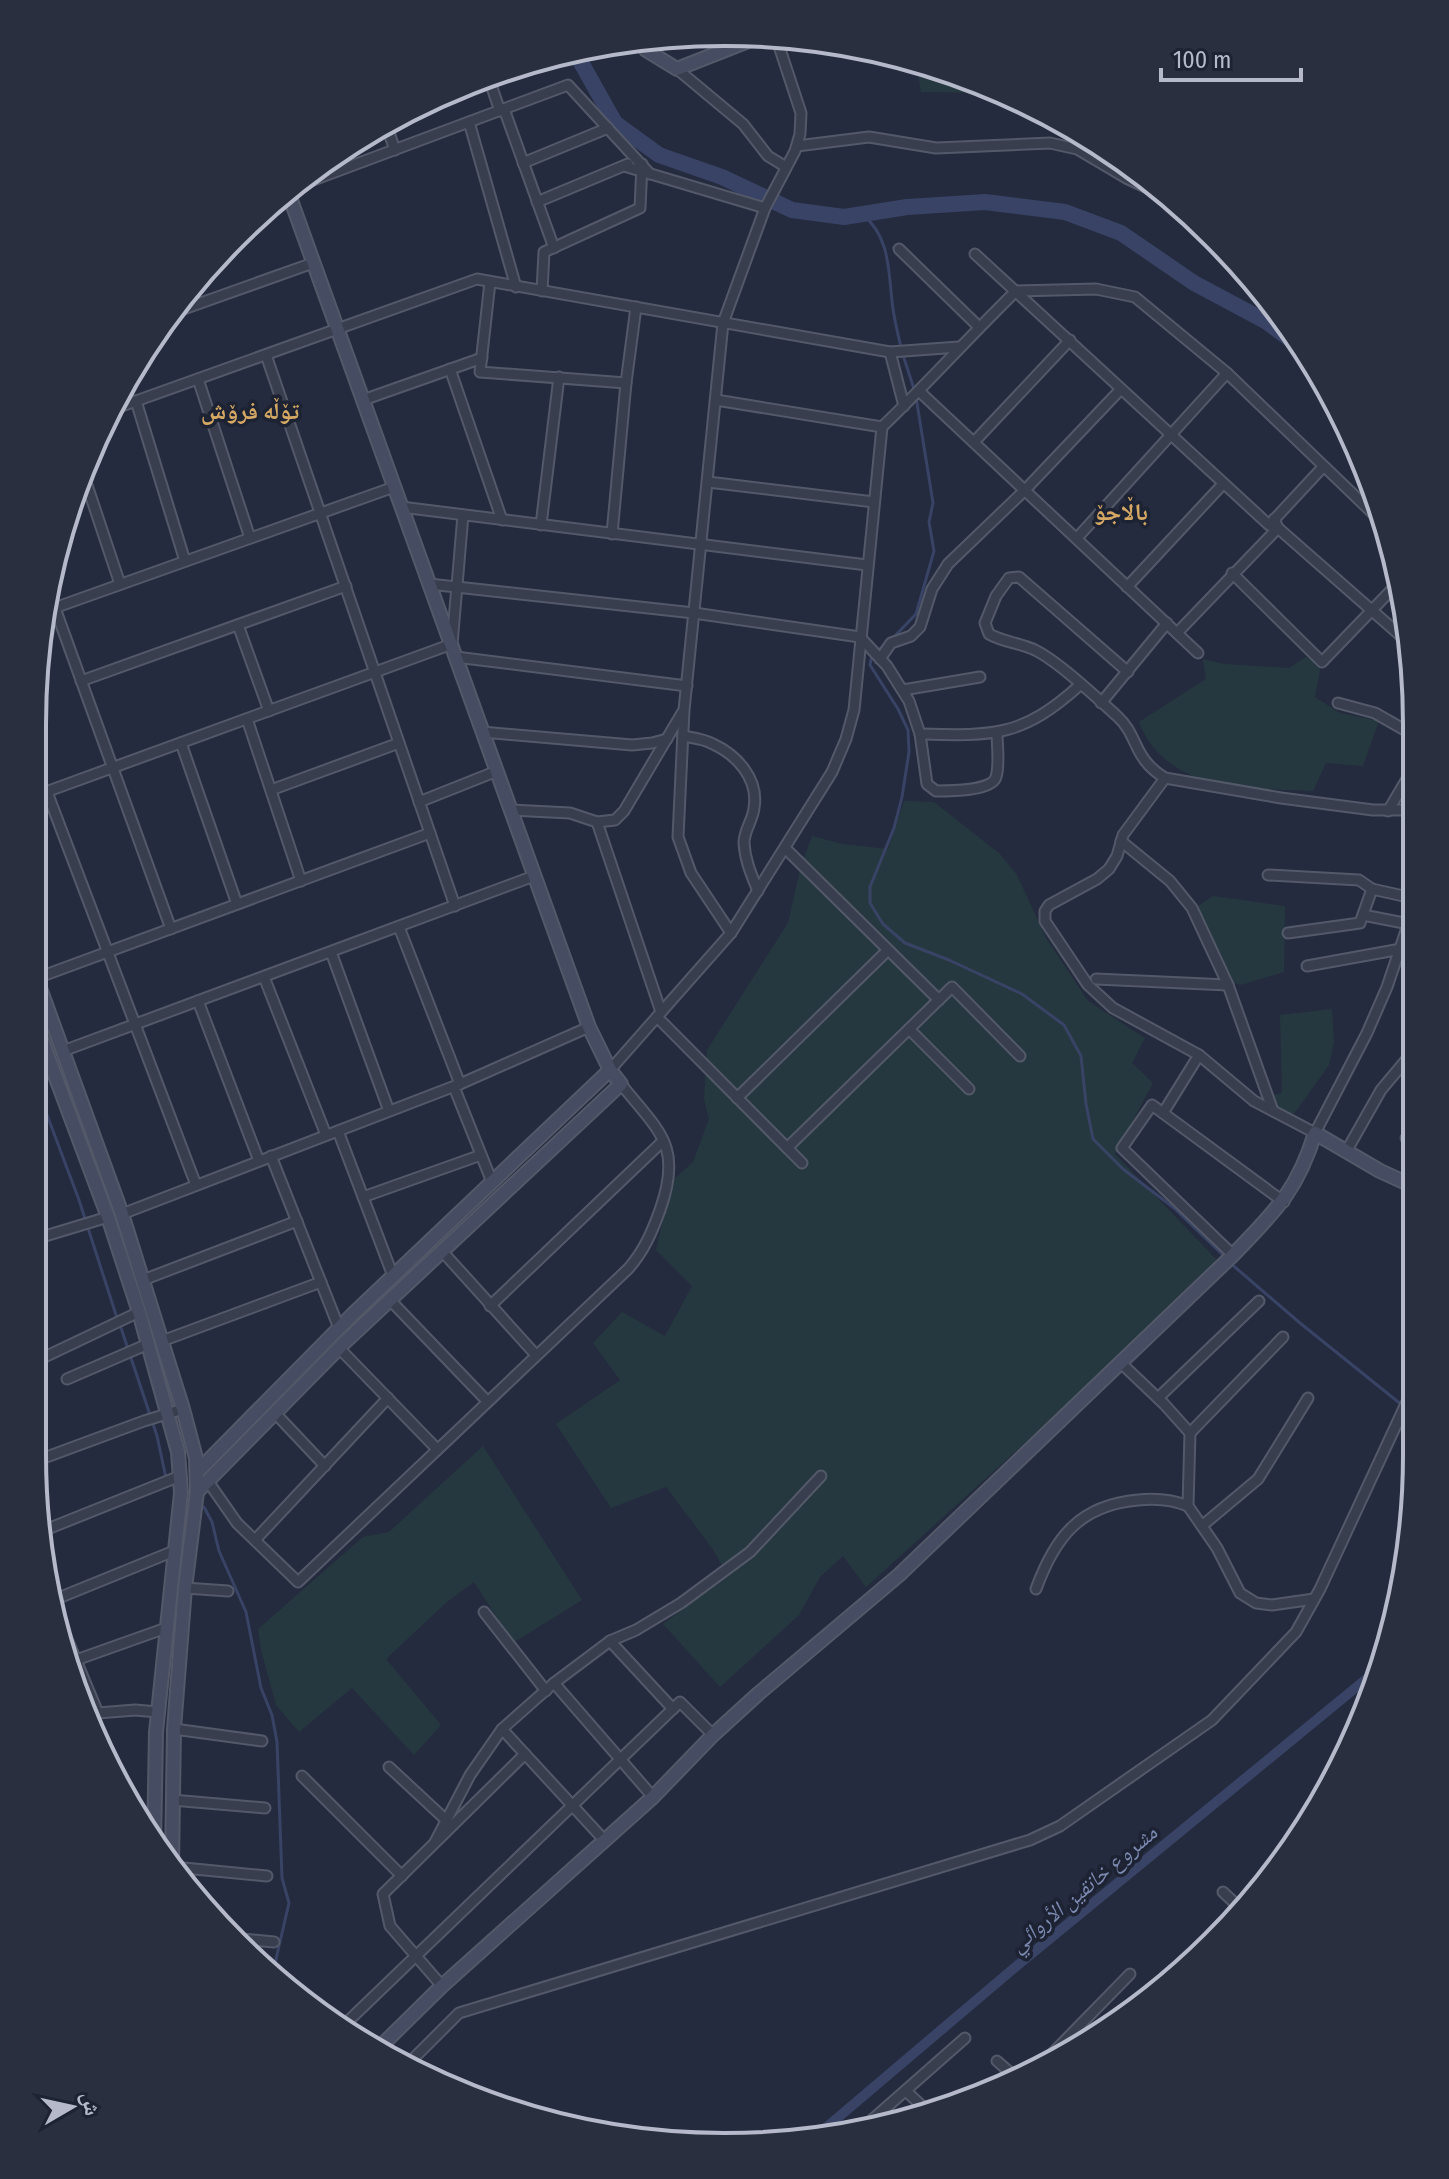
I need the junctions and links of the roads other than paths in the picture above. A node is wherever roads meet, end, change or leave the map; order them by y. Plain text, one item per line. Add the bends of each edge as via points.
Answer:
1 (735, 46) edge
2 (780, 48) edge
3 (647, 51) edge
4 (677, 69) junction
5 (493, 87) edge
6 (502, 110) junction
7 (469, 122) junction
8 (608, 128) junction
9 (390, 135) edge
10 (797, 146) junction
11 (395, 150) junction
12 (523, 163) junction
13 (643, 167) junction
14 (786, 167) junction
15 (326, 175) edge
16 (1128, 179) edge
17 (292, 202) edge
18 (537, 202) junction
19 (765, 208) junction
20 (554, 248) junction
21 (899, 249) dead end
22 (975, 254) dead end
23 (313, 263) junction
24 (490, 282) junction
25 (516, 287) junction
26 (542, 291) junction
27 (1016, 291) junction
28 (189, 307) edge
29 (636, 307) junction
30 (723, 323) junction
31 (979, 327) junction
32 (337, 330) junction
33 (1070, 340) junction
34 (959, 347) junction
35 (890, 352) junction
36 (266, 355) junction
37 (482, 358) junction
38 (450, 369) junction
39 (1227, 373) junction
40 (559, 377) junction
41 (198, 379) junction
42 (626, 383) junction
43 (1121, 389) junction
44 (920, 392) junction
45 (363, 400) junction
46 (716, 400) junction
47 (136, 401) junction
48 (127, 404) edge
49 (904, 406) junction
50 (882, 427) junction
51 (1171, 435) junction
52 (974, 442) junction
53 (1323, 467) junction
54 (708, 482) junction
55 (1223, 484) junction
56 (394, 487) junction
57 (88, 489) edge
58 (1025, 490) junction
59 (874, 502) junction
60 (401, 507) junction
61 (1368, 509) edge
62 (321, 512) junction
63 (463, 515) junction
64 (502, 520) junction
65 (1274, 524) junction
66 (541, 525) junction
67 (612, 534) junction
68 (250, 538) junction
69 (1077, 538) junction
70 (701, 545) junction
71 (185, 561) junction
72 (867, 565) junction
73 (1232, 573) junction
74 (120, 584) junction
75 (429, 584) junction
76 (346, 586) junction
77 (455, 586) junction
78 (1127, 587) junction
79 (1390, 591) edge
80 (57, 607) edge
81 (1371, 611) junction
82 (56, 613) edge
83 (694, 613) junction
84 (1167, 623) junction
85 (238, 625) junction
86 (1396, 632) edge
87 (1177, 633) junction
88 (860, 637) junction
89 (454, 651) junction
90 (1198, 653) dead end
91 (880, 659) junction
92 (375, 672) junction
93 (1128, 672) junction
94 (980, 677) dead end
95 (81, 681) junction
96 (1080, 685) junction
97 (687, 686) junction
98 (903, 690) junction
99 (1101, 703) junction
100 (1338, 703) dead end
101 (684, 710) junction
102 (269, 711) junction
103 (247, 719) junction
104 (1403, 729) edge
105 (482, 732) junction
106 (997, 732) junction
107 (920, 734) junction
108 (683, 736) junction
109 (667, 739) junction
110 (181, 743) junction
111 (399, 743) junction
112 (113, 768) junction
113 (497, 771) junction
114 (1165, 778) junction
115 (1403, 786) edge
116 (271, 790) junction
117 (47, 792) joint
118 (419, 802) junction
119 (511, 810) junction
120 (1403, 810) edge
121 (1388, 811) junction
122 (597, 822) junction
123 (430, 833) junction
124 (1121, 841) junction
125 (785, 848) junction
126 (1268, 875) dead end
127 (534, 876) junction
128 (301, 881) junction
129 (1372, 889) junction
130 (758, 891) junction
131 (1403, 896) edge
132 (237, 904) junction
133 (455, 906) junction
134 (1363, 915) junction
135 (1403, 923) edge
136 (399, 927) junction
137 (171, 929) junction
138 (731, 933) junction
139 (1288, 933) dead end
140 (1403, 943) edge
141 (1401, 949) junction
142 (888, 950) junction
143 (108, 952) junction
144 (331, 952) junction
145 (1307, 966) dead end
146 (46, 969) edge
147 (264, 977) junction
148 (1096, 979) dead end
149 (1228, 985) junction
150 (939, 1000) junction
151 (198, 1001) junction
152 (46, 1005) edge
153 (659, 1015) junction
154 (135, 1024) junction
155 (589, 1027) junction
156 (909, 1029) junction
157 (46, 1051) edge
158 (63, 1051) junction
159 (1199, 1055) junction
160 (1020, 1056) dead end
161 (1403, 1064) edge
162 (610, 1070) junction
163 (621, 1084) junction
164 (457, 1086) junction
165 (969, 1089) dead end
166 (737, 1098) junction
167 (389, 1111) junction
168 (1273, 1111) junction
169 (1163, 1113) junction
170 (338, 1131) junction
171 (1315, 1133) junction
172 (326, 1135) junction
173 (663, 1141) junction
174 (97, 1146) junction
175 (787, 1148) junction
176 (1347, 1150) junction
177 (84, 1153) junction
178 (481, 1155) junction
179 (271, 1156) junction
180 (259, 1161) junction
181 (802, 1163) dead end
182 (492, 1182) junction
183 (1403, 1182) edge
184 (196, 1185) junction
185 (363, 1197) junction
186 (1284, 1202) junction
187 (122, 1214) junction
188 (457, 1215) junction
189 (102, 1218) junction
190 (297, 1221) junction
191 (468, 1226) junction
192 (46, 1236) edge
193 (442, 1251) junction
194 (1233, 1255) junction
195 (393, 1276) junction
196 (143, 1280) junction
197 (321, 1282) junction
198 (390, 1300) junction
199 (1259, 1301) dead end
200 (490, 1306) junction
201 (139, 1312) junction
202 (353, 1314) junction
203 (364, 1325) junction
204 (339, 1328) junction
205 (1283, 1337) dead end
206 (162, 1341) junction
207 (143, 1347) junction
208 (339, 1348) junction
209 (535, 1354) junction
210 (46, 1356) edge
211 (1121, 1363) junction
212 (67, 1379) dead end
213 (284, 1394) junction
214 (388, 1398) junction
215 (1158, 1398) junction
216 (1308, 1398) dead end
217 (487, 1401) junction
218 (183, 1409) junction
219 (1403, 1410) edge
220 (275, 1413) junction
221 (164, 1415) junction
222 (1190, 1433) junction
223 (437, 1449) junction
224 (46, 1457) edge
225 (325, 1466) junction
226 (180, 1476) junction
227 (202, 1476) junction
228 (821, 1476) dead end
229 (1188, 1506) junction
230 (1203, 1525) junction
231 (50, 1528) edge
232 (255, 1540) junction
233 (174, 1551) junction
234 (185, 1588) junction
235 (1036, 1589) dead end
236 (228, 1591) dead end
237 (61, 1597) edge
238 (1314, 1599) junction
239 (484, 1612) dead end
240 (166, 1628) junction
241 (610, 1641) junction
242 (78, 1659) edge
243 (554, 1683) junction
244 (546, 1691) junction
245 (91, 1697) edge
246 (673, 1709) junction
247 (158, 1712) junction
248 (175, 1713) junction
249 (174, 1729) junction
250 (502, 1729) junction
251 (713, 1735) junction
252 (262, 1741) dead end
253 (525, 1754) junction
254 (622, 1759) junction
255 (389, 1767) dead end
256 (302, 1776) dead end
257 (653, 1797) junction
258 (172, 1800) junction
259 (573, 1804) junction
260 (265, 1808) dead end
261 (446, 1820) junction
262 (155, 1822) edge
263 (605, 1841) junction
264 (435, 1842) junction
265 (173, 1849) edge
266 (185, 1866) edge
267 (267, 1876) dead end
268 (402, 1876) junction
269 (1223, 1892) dead end
270 (1234, 1903) edge
271 (251, 1940) edge
272 (274, 1942) dead end
273 (415, 1956) junction
274 (1130, 1974) dead end
275 (442, 1986) junction
276 (349, 2020) edge
277 (965, 2038) dead end
278 (385, 2042) edge
279 (1063, 2043) edge
280 (414, 2058) edge
281 (997, 2061) dead end
282 (1008, 2071) edge
283 (906, 2091) junction
284 (920, 2104) edge
285 (878, 2115) edge

1 - 4 street
2 - 10 street via 801,113
3 - 4 street
4 - 14 street
5 - 6 street
6 - 7 street
6 - 8 street via 568,85
6 - 12 street
7 - 11 street
7 - 25 street
8 - 12 street
8 - 13 street
9 - 11 street
10 - 14 street
10 - 16 street via 869,137 936,148 1050,143 1077,149
11 - 15 street
12 - 18 street
13 - 18 street via 624,166
13 - 19 street
13 - 20 street via 640,208
14 - 19 street
17 - 23 street
18 - 20 street
19 - 30 street
20 - 26 street via 544,252
21 - 31 street
22 - 27 street
23 - 28 street
23 - 32 street
24 - 25 street
24 - 32 street via 477,279
24 - 37 street
25 - 26 street
26 - 29 street
27 - 31 street
27 - 33 street
27 - 39 street via 1096,289 1135,297
29 - 30 street
29 - 42 street
30 - 35 street
30 - 46 street
31 - 34 street
32 - 36 street
32 - 45 street
33 - 43 street
33 - 52 street
34 - 35 street
34 - 44 street
35 - 49 street
36 - 41 street
36 - 62 street
37 - 38 street
37 - 40 street via 480,372
38 - 45 street
38 - 64 street
39 - 51 street
39 - 53 street
40 - 42 street
40 - 66 street
41 - 47 street
41 - 68 street
42 - 67 street
43 - 51 street
43 - 58 street
44 - 49 street
44 - 52 street
45 - 56 street
46 - 50 street
46 - 54 street
47 - 48 street
47 - 71 street
49 - 50 street
50 - 59 street
51 - 55 street
51 - 69 street
52 - 58 street
53 - 61 street
53 - 65 street
54 - 59 street
54 - 70 street
55 - 65 street
55 - 78 street
56 - 60 street
56 - 62 street
57 - 74 street
58 - 69 street
58 - 91 street via 948,564 932,589 917,631 891,643
59 - 72 street
60 - 63 street
60 - 75 street
62 - 68 street
62 - 76 street
63 - 64 street
63 - 77 street
64 - 66 street
65 - 73 street
65 - 81 street
66 - 67 street
67 - 70 street
68 - 71 street
69 - 78 street
70 - 72 street
70 - 83 street
71 - 74 street
72 - 88 street
73 - 81 street via 1322,662
73 - 87 street
74 - 80 street
75 - 77 street
75 - 89 street
76 - 85 street
76 - 92 street
77 - 83 street
77 - 89 street
78 - 84 street
79 - 81 street
81 - 86 street
82 - 95 street
83 - 88 street
83 - 97 street
84 - 87 street
84 - 93 street
85 - 95 street
85 - 102 street
87 - 90 street
88 - 91 street
88 - 125 street via 846,739
89 - 92 street
89 - 97 street
89 - 105 street
91 - 98 street
92 - 102 street
92 - 111 street
93 - 96 street via 1019,577 1009,578 992,604 986,631 1038,652
93 - 99 street
94 - 98 street
95 - 112 street
96 - 99 street
96 - 106 street via 1039,719
97 - 101 street
98 - 107 street
99 - 114 street via 1122,721 1145,762
100 - 104 street via 1375,713
101 - 108 street
101 - 109 street
102 - 103 street
103 - 110 street
103 - 116 street
105 - 109 street via 632,745
105 - 113 street
106 - 107 street
106 - 107 street via 993,782 940,791 927,784
108 - 130 street via 712,743 747,771 754,809 744,842
108 - 138 street via 678,837 691,873
109 - 122 street via 624,811 615,820
110 - 112 street
110 - 132 street
111 - 116 street
111 - 118 street
112 - 117 street
112 - 137 street
113 - 118 street
113 - 119 street
114 - 121 street
114 - 124 street
115 - 121 street
116 - 128 street
117 - 143 street
118 - 123 street
119 - 122 street via 570,813
119 - 127 street
120 - 121 street
122 - 153 street
123 - 128 street
123 - 133 street
124 - 149 street via 1186,898
124 - 159 street via 1109,869 1049,905 1045,921 1099,997
125 - 130 street
125 - 142 street
126 - 129 street via 1359,880
127 - 133 street
127 - 155 street
128 - 132 street
129 - 131 street
129 - 134 street
130 - 138 street
132 - 137 street
133 - 136 street
134 - 135 street
134 - 139 street via 1360,923
136 - 144 street
136 - 164 street
137 - 143 street
138 - 153 street
140 - 141 street
141 - 145 street
141 - 171 street via 1367,1033
142 - 150 street
142 - 166 street
143 - 146 street
143 - 154 street
144 - 147 street
144 - 167 street
147 - 151 street
147 - 172 street
148 - 149 street
149 - 168 street
150 - 156 street
150 - 160 street via 952,987
151 - 154 street
151 - 180 street
152 - 158 street
153 - 162 street
153 - 166 street
154 - 158 street
154 - 184 street
155 - 162 street
155 - 164 street
156 - 165 street
156 - 175 street
157 - 177 street
158 - 174 street
159 - 168 street via 1245,1095
159 - 169 street
161 - 176 street via 1381,1090
162 - 163 street
162 - 182 street
163 - 173 street
163 - 191 street
164 - 167 street
164 - 178 street
166 - 175 street
167 - 170 street
168 - 171 street
169 - 186 street
169 - 194 street via 1152,1105 1122,1148
170 - 172 street
170 - 185 street
171 - 176 street
171 - 186 street
172 - 179 street
173 - 200 street
173 - 209 street via 670,1180 646,1246
174 - 177 street
174 - 187 street
175 - 181 street
176 - 183 street
177 - 189 street
178 - 182 street
178 - 185 street
179 - 180 street
179 - 190 street
180 - 184 street
182 - 188 street
184 - 187 street
185 - 195 street
186 - 194 street
187 - 196 street
188 - 191 street
188 - 195 street
189 - 192 street
189 - 201 street
190 - 196 street
190 - 197 street
191 - 193 street
193 - 198 street
193 - 200 street
194 - 211 street
195 - 202 street
196 - 206 street
197 - 204 street
197 - 206 street
198 - 203 street
198 - 217 street
199 - 215 street
200 - 209 street
201 - 207 street
201 - 210 street
202 - 203 street
202 - 204 street
203 - 208 street
204 - 213 street
205 - 222 street
206 - 218 street
207 - 212 street
207 - 221 street
208 - 213 street
208 - 214 street
209 - 217 street
211 - 215 street
211 - 251 street via 899,1575
213 - 220 street
213 - 227 street
214 - 223 street
214 - 225 street
215 - 222 street
216 - 230 street via 1258,1479
217 - 223 street
218 - 221 street
218 - 227 street
219 - 238 street
220 - 225 street
220 - 227 street
221 - 224 street
221 - 226 street
222 - 229 street
223 - 232 street via 298,1582
225 - 232 street
226 - 231 street
226 - 233 street
227 - 232 street
227 - 234 street
228 - 241 street via 750,1552 681,1603
229 - 230 street
229 - 235 street via 1154,1498 1092,1511 1057,1543
230 - 238 street via 1240,1593 1272,1605
233 - 237 street
233 - 240 street
234 - 236 street
234 - 248 street
238 - 280 street via 1296,1632 1212,1720 1060,1826 1030,1840 459,2013
239 - 244 street
240 - 242 street
240 - 247 street
241 - 243 street
241 - 246 street
243 - 244 street
243 - 254 street
244 - 250 street
245 - 247 street via 98,1713
246 - 251 street via 680,1702
246 - 254 street
247 - 248 street
247 - 262 street
248 - 249 street
249 - 252 street
249 - 258 street
250 - 253 street
250 - 261 street
251 - 257 street
253 - 259 street
253 - 264 street
254 - 257 street
254 - 259 street
255 - 261 street
256 - 268 street
257 - 263 street
258 - 260 street
258 - 265 street
259 - 263 street
259 - 273 street
261 - 264 street
263 - 275 street
264 - 268 street
266 - 267 street
268 - 273 street via 383,1894 390,1926
269 - 270 street
271 - 272 street
273 - 275 street
273 - 276 street
274 - 279 street
275 - 278 street
277 - 283 street
281 - 282 street
283 - 284 street
283 - 285 street

